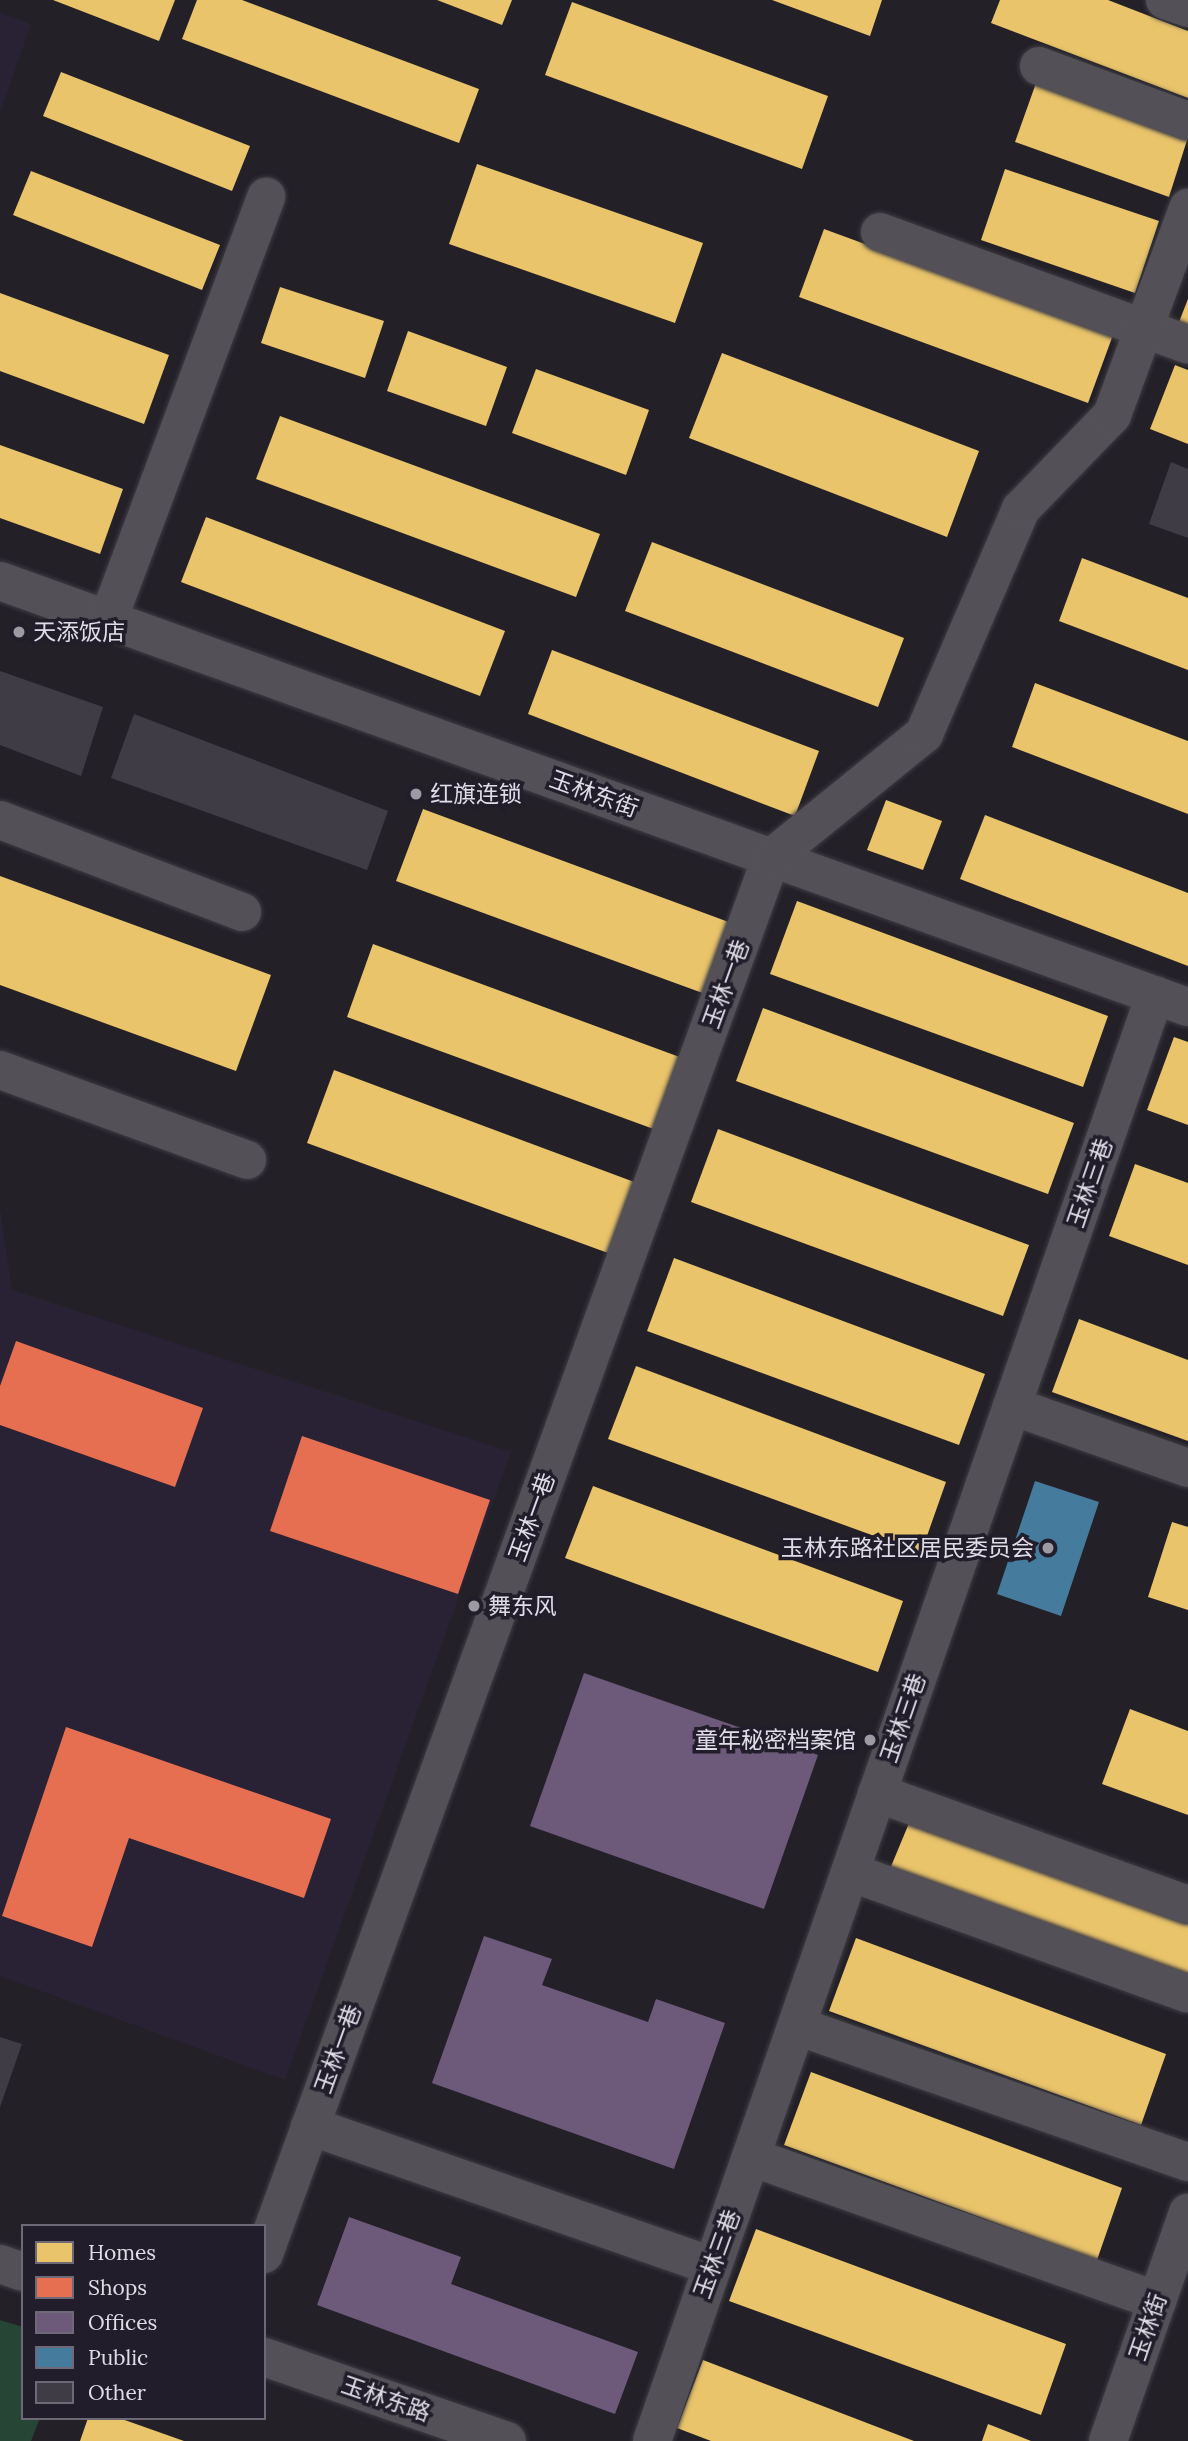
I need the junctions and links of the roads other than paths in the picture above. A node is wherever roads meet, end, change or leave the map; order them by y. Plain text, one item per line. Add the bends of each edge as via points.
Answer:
1 (1166, 0) edge
2 (1188, 8) edge
3 (1039, 66) dead end
4 (1188, 121) edge
5 (266, 197) dead end
6 (1188, 208) edge
7 (880, 232) dead end
8 (1144, 329) junction
9 (1188, 345) edge
10 (0, 581) edge
11 (107, 620) junction
12 (0, 820) edge
13 (771, 858) junction
14 (242, 912) dead end
15 (1171, 1001) edge
16 (0, 1070) edge
17 (247, 1160) dead end
18 (1012, 1406) junction
19 (1188, 1468) edge
20 (877, 1793) junction
21 (850, 1872) junction
22 (1188, 1905) edge
23 (1188, 1994) edge
24 (797, 2026) junction
25 (310, 2126) junction
26 (751, 2157) junction
27 (1188, 2162) edge
28 (1188, 2213) edge
29 (266, 2248) edge
30 (0, 2264) edge
31 (712, 2266) junction
32 (21, 2271) edge
33 (1157, 2301) junction
34 (266, 2358) edge
35 (507, 2441) edge
36 (652, 2441) edge
37 (1108, 2441) edge

1 - 2 street
3 - 4 street
5 - 11 street
6 - 8 street
7 - 8 street
8 - 9 street
8 - 13 street via 1112,415 1021,509 924,734
10 - 11 street, 玉林东街
11 - 13 street, 玉林东街
12 - 14 street
13 - 15 street, 玉林东街
13 - 25 street, 玉林一巷
15 - 18 street, 玉林三巷
16 - 17 street
18 - 19 street
18 - 20 street, 玉林三巷
20 - 21 street, 玉林三巷
20 - 22 street
21 - 23 street
21 - 24 street, 玉林三巷
24 - 26 street, 玉林三巷
24 - 27 street
25 - 29 street, 玉林一巷
25 - 31 street
26 - 31 street, 玉林三巷
26 - 33 street
28 - 33 street, 玉林街
30 - 32 street
31 - 36 street, 玉林三巷
33 - 37 street, 玉林街
34 - 35 street, 玉林东路

